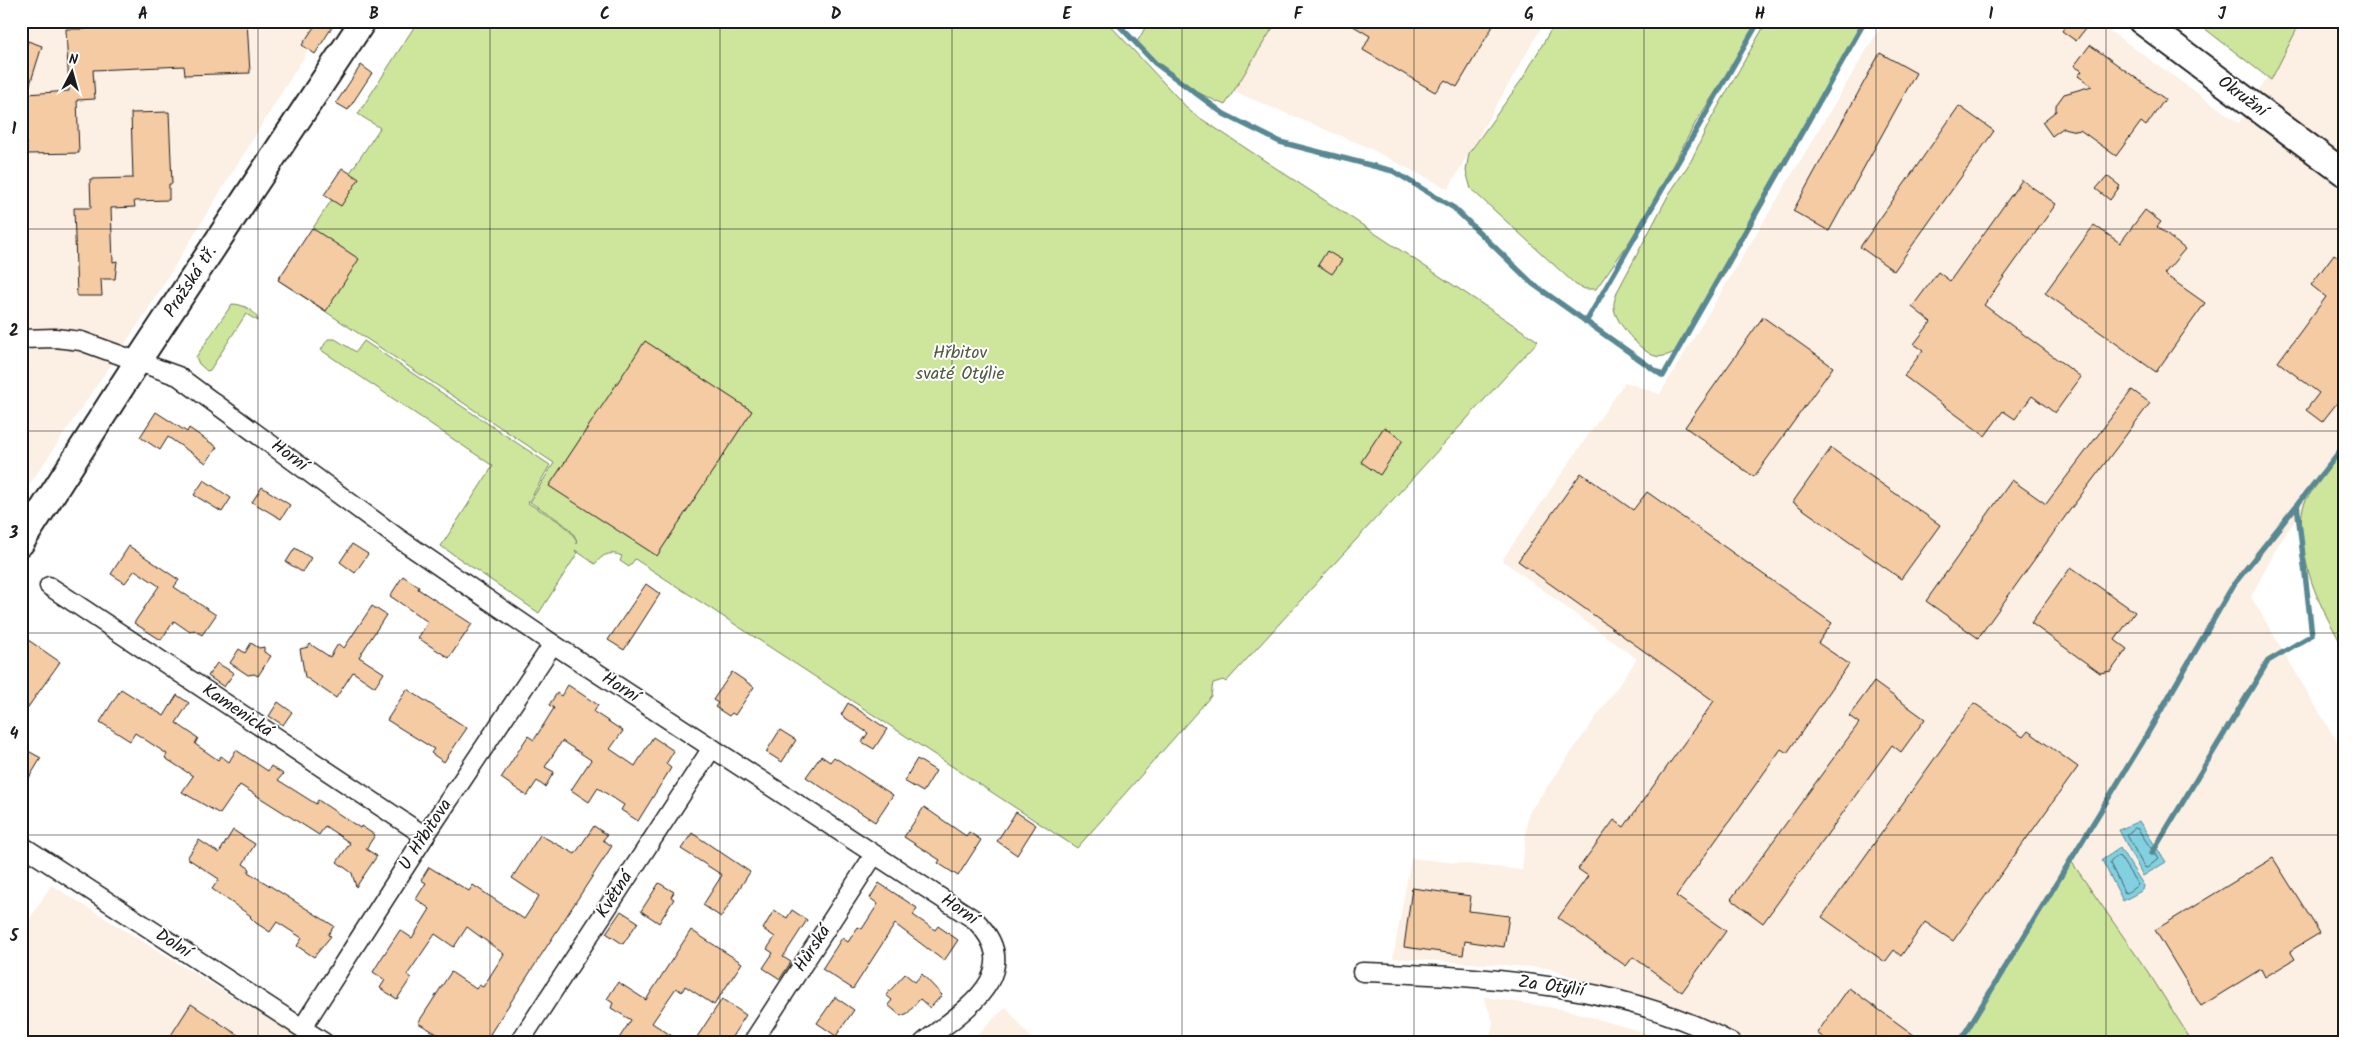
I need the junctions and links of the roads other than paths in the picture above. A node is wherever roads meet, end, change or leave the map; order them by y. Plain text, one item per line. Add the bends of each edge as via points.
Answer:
1 (363, 21) edge
2 (2141, 21) edge
3 (2344, 173) edge
4 (21, 339) edge
5 (138, 361) junction
6 (21, 544) edge
7 (48, 586) dead end
8 (553, 644) junction
9 (712, 748) junction
10 (425, 836) junction
11 (21, 845) edge
12 (874, 855) junction
13 (1362, 972) dead end
14 (302, 1028) junction
15 (325, 1043) edge
16 (519, 1043) edge
17 (752, 1043) edge
18 (923, 1043) edge
19 (1732, 1043) edge

1 - 5 main road, Pražská tř.
2 - 3 main road, Okružní
4 - 5 street, Horní via 81,341
5 - 6 main road, Pražská tř.
5 - 8 street, Horní via 178,376 398,538
7 - 10 street, Kamenická
8 - 9 street, Horní
8 - 10 street, U Hřbitova
9 - 12 street, Horní
9 - 16 street, Květná
10 - 14 street, U Hřbitova
11 - 14 street, Dolní
12 - 17 street, Hůrská
12 - 18 street, Horní via 975,920 987,931 992,942 994,968 986,989
13 - 19 street, Za Otýlií via 1476,976 1587,992 1680,1020
14 - 15 street, Dolní

